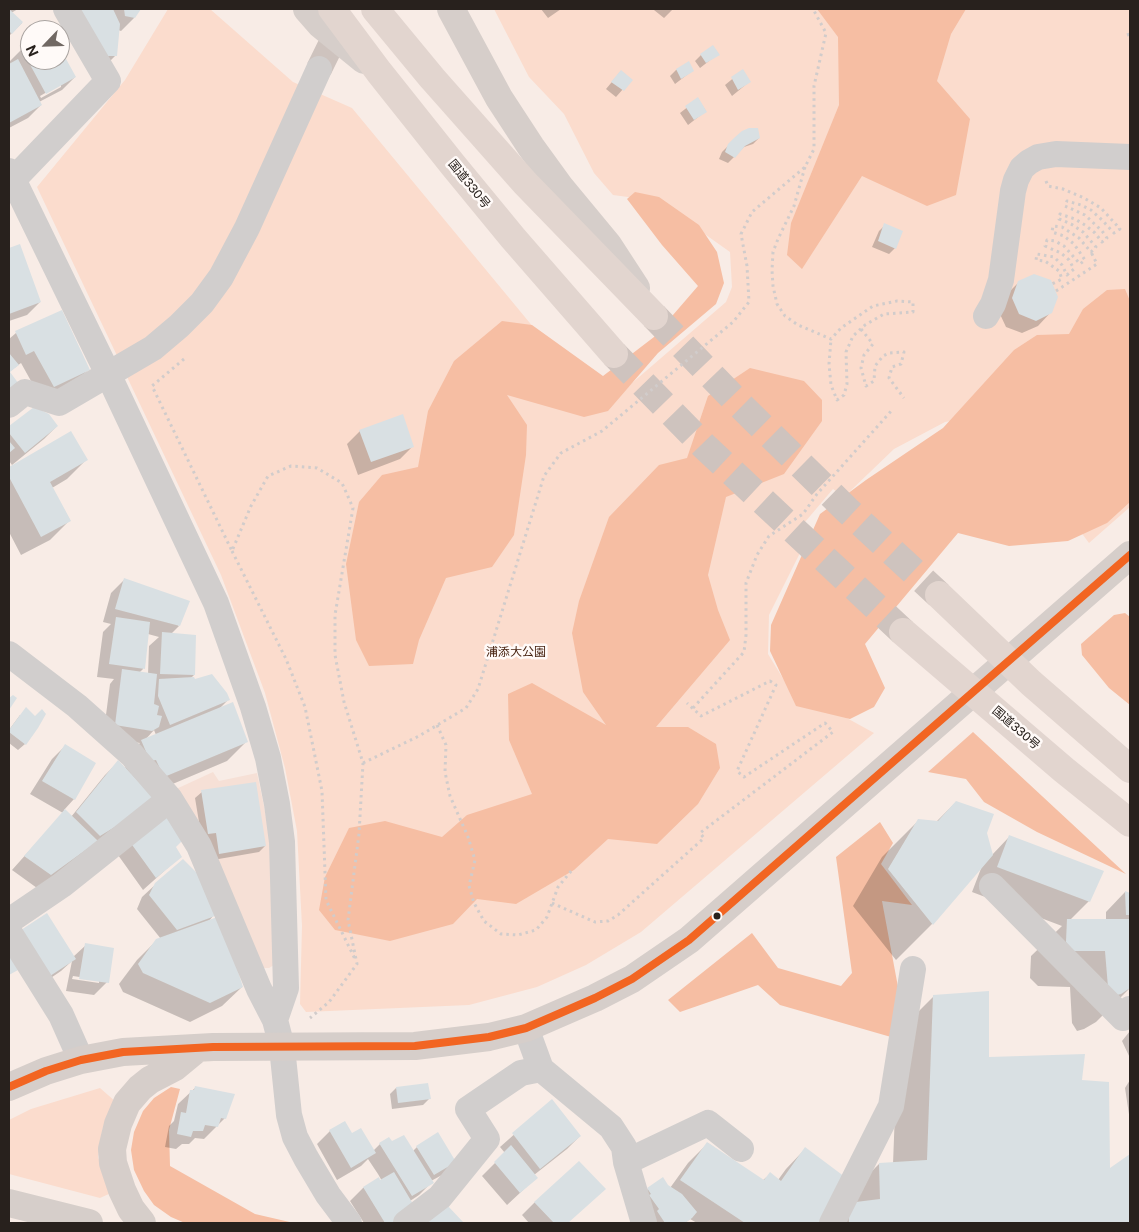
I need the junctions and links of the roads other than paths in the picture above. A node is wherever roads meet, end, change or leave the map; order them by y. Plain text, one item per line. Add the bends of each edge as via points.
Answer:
1 (66, 9) edge
2 (306, 9) edge
3 (332, 9) edge
4 (375, 9) edge
5 (451, 9) edge
6 (319, 69) tunnel mouth
7 (379, 72) junction
8 (1130, 157) edge
9 (11, 176) edge
10 (654, 316) joint
11 (986, 316) dead end
12 (614, 354) tunnel mouth
13 (108, 374) junction
14 (9, 405) edge
15 (1130, 555) edge
16 (939, 595) tunnel mouth
17 (903, 632) tunnel mouth
18 (9, 654) edge
19 (1130, 769) edge
20 (170, 799) junction
21 (1130, 823) edge
22 (992, 886) dead end
23 (9, 921) edge
24 (9, 932) edge
25 (913, 969) dead end
26 (1130, 1009) edge
27 (275, 1020) junction
28 (526, 1028) junction
29 (282, 1047) junction
30 (198, 1048) junction
31 (81, 1060) junction
32 (541, 1069) junction
33 (9, 1087) edge
34 (741, 1149) dead end
35 (626, 1162) junction
36 (9, 1203) edge
37 (89, 1223) edge
38 (142, 1223) edge
39 (349, 1223) edge
40 (406, 1223) edge
41 (644, 1223) edge
42 (832, 1223) edge

1 - 9 street via 108,82
2 - 7 main road
3 - 7 highway, 国道330号
4 - 10 highway via 525,183
5 - 10 main road via 520,131 560,187 608,245
6 - 13 street via 247,228 221,277 179,326 153,348
7 - 12 highway, 国道330号 via 507,231
8 - 11 street via 1056,154 1038,157 1022,168 1016,180 1001,280
9 - 13 street
13 - 14 street via 59,403 26,392
13 - 27 street via 216,603 268,758 280,823 285,893 286,988
15 - 28 main road via 689,940 632,979
16 - 19 highway via 1031,683
17 - 21 highway, 国道330号
18 - 20 street via 77,706 132,755
20 - 23 street via 62,885
20 - 27 street via 199,846 258,989
22 - 26 street via 1123,1018
24 - 31 street via 61,1015
25 - 42 street via 891,1106
27 - 29 street
28 - 29 main road via 489,1038 415,1046
28 - 32 street
29 - 30 main road
29 - 39 street via 289,1116 295,1137 328,1195
30 - 31 main road via 123,1052
30 - 38 main road via 175,1067 140,1088 127,1103 118,1124 112,1149 113,1163 122,1190
31 - 33 main road
32 - 35 street via 611,1127 624,1147
32 - 40 street via 521,1074 468,1109 487,1139 440,1197
34 - 35 street via 708,1123
35 - 41 street
36 - 37 main road

